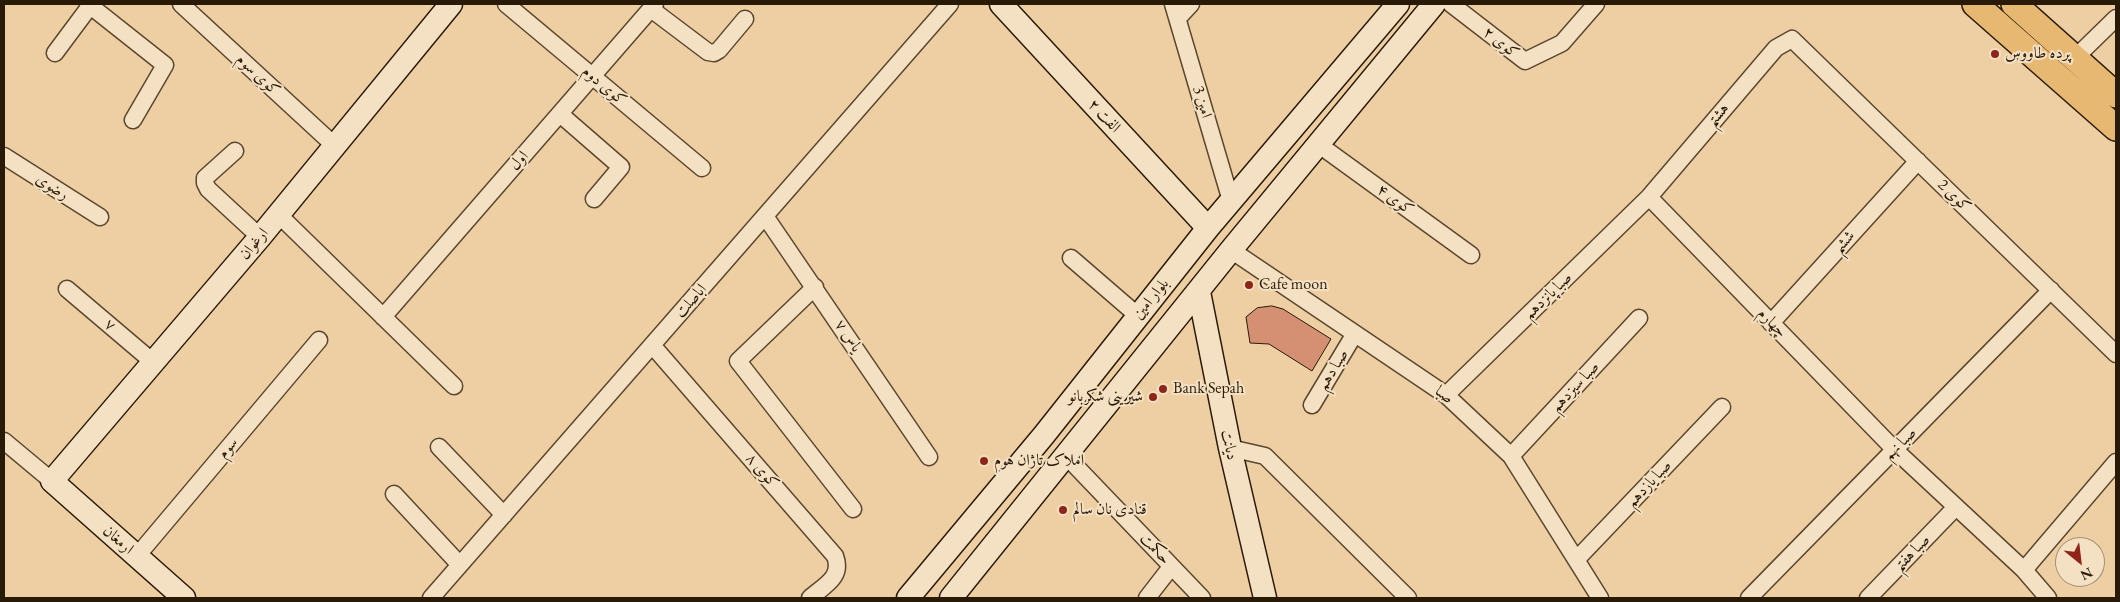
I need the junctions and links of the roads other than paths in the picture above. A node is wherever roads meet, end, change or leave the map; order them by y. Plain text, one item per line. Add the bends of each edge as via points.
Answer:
1 (181, 4) edge
2 (451, 4) edge
3 (506, 4) edge
4 (950, 4) edge
5 (1001, 4) edge
6 (1191, 4) edge
7 (1398, 4) edge
8 (1434, 4) edge
9 (1451, 4) edge
10 (1596, 4) edge
11 (1975, 4) edge
12 (2014, 4) edge
13 (89, 5) edge
14 (653, 6) edge
15 (1175, 11) edge
16 (2116, 18) edge
17 (745, 19) dead end
18 (1792, 39) joint
19 (55, 53) dead end
20 (2075, 58) junction
21 (593, 77) junction
22 (2116, 95) edge
23 (560, 114) junction
24 (133, 120) dead end
25 (2116, 128) edge
26 (1318, 144) junction
27 (335, 146) junction
28 (235, 150) dead end
29 (4, 156) edge
30 (1918, 161) junction
31 (702, 168) dead end
32 (1649, 197) junction
33 (594, 200) dead end
34 (1231, 201) junction
35 (278, 215) junction
36 (765, 216) junction
37 (100, 217) dead end
38 (1208, 228) junction
39 (260, 237) junction
40 (1231, 250) junction
41 (1471, 255) dead end
42 (1071, 258) dead end
43 (815, 287) junction
44 (67, 288) dead end
45 (2051, 290) junction
46 (1199, 292) junction
47 (1137, 315) junction
48 (382, 317) junction
49 (1639, 318) dead end
50 (1772, 323) junction
51 (1354, 335) junction
52 (318, 340) dead end
53 (652, 345) junction
54 (2116, 354) edge
55 (154, 362) junction
56 (454, 386) dead end
57 (1446, 395) junction
58 (1312, 405) dead end
59 (1722, 407) dead end
60 (1044, 435) junction
61 (4, 441) edge
62 (439, 446) dead end
63 (1230, 448) junction
64 (1894, 449) junction
65 (1511, 456) junction
66 (929, 457) dead end
67 (1067, 457) junction
68 (2116, 462) edge
69 (52, 482) junction
70 (394, 494) dead end
71 (1956, 507) junction
72 (854, 509) dead end
73 (504, 515) junction
74 (137, 556) junction
75 (1576, 560) junction
76 (460, 565) junction
77 (1171, 567) junction
78 (2024, 570) junction
79 (184, 598) edge
80 (431, 598) edge
81 (810, 598) edge
82 (908, 598) edge
83 (951, 598) edge
84 (1147, 598) edge
85 (1202, 598) edge
86 (1265, 598) edge
87 (1408, 598) edge
88 (1600, 598) edge
89 (1749, 598) edge
90 (1868, 598) edge
91 (2048, 598) edge

1 - 27 street, کوی سوم
2 - 27 main road, ارغوان
3 - 21 street, کوی دوم
4 - 36 street, اباصلت
5 - 38 main road, الفت ۲
6 - 15 street
7 - 34 main road, بلوار امین
8 - 26 main road, بلوار امین
9 - 10 street, کوی ۲ via 1525,61 1562,43
11 - 25 main road
12 - 20 main road
13 - 19 street
13 - 24 street via 165,65
14 - 17 street via 708,52 719,50
14 - 21 street, اول
15 - 34 street, امین 3
16 - 20 street
18 - 30 street, کوی 2
18 - 32 street, هشتم via 1776,48
20 - 22 main road
21 - 23 street, اول
21 - 31 street, کوی دوم
23 - 33 street via 621,167
23 - 48 street, اول
26 - 40 main road, بلوار امین
26 - 41 street, کوی ۴
27 - 35 main road, ارغوان
28 - 39 street via 205,178 205,183
29 - 37 street, رضوی
30 - 45 street, کوی 2
30 - 50 street, ششم
32 - 50 street, چهارم
32 - 57 street, صبا پانزدهم
34 - 38 main road, بلوار امین
35 - 39 main road, ارغوان
35 - 48 street
36 - 43 street, یاس ۷
36 - 53 street, اباصلت
38 - 47 main road, بلوار امین
39 - 55 main road, ارغوان
40 - 46 main road, بلوار امین
40 - 51 street, صبا
42 - 47 street
43 - 66 street, یاس ۷
43 - 72 street via 738,361
44 - 55 street, ۷
45 - 54 street, کوی 2
45 - 64 street, صبا نهم
46 - 63 main road, دیانت
46 - 67 main road, بلوار امین
47 - 60 main road, بلوار امین
48 - 56 street
49 - 65 street, صبا سیزدهم
50 - 64 street, چهارم
51 - 57 street, صبا
51 - 58 street, صبا دهم
52 - 74 street, سوم
53 - 73 street, اباصلت
53 - 81 street, کوی ۸ via 835,556 837,573
55 - 69 main road, ارغوان
57 - 65 street, صبا
59 - 75 street, صبا یازدهم
60 - 67 main road
60 - 82 main road, بلوار امین
61 - 69 street
62 - 73 street
63 - 86 main road, دیانت
63 - 87 street via 1265,456
64 - 71 street, چهارم
64 - 89 street, صبا نهم
65 - 75 street, صبا
67 - 77 street, حکمت
67 - 83 main road, بلوار امین
68 - 78 street
69 - 74 main road, ارمغان
70 - 76 street
71 - 78 street, چهارم
71 - 90 street, صبا هفتم
73 - 76 street, اباصلت
74 - 79 main road, ارمغان
75 - 88 street, صبا
76 - 80 street, اباصلت
77 - 84 street
77 - 85 street, حکمت
78 - 91 street, چهارم

